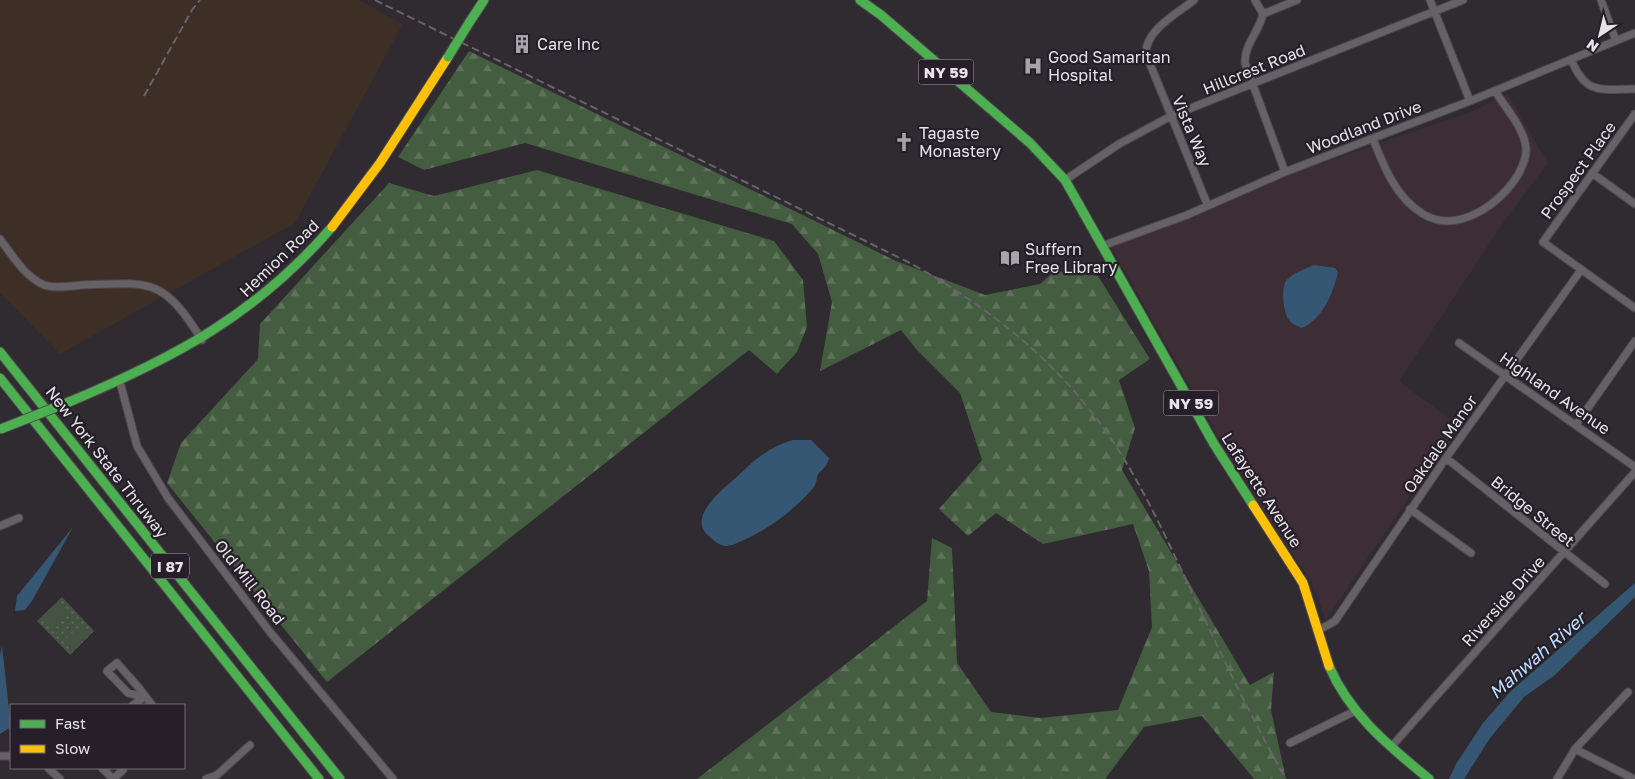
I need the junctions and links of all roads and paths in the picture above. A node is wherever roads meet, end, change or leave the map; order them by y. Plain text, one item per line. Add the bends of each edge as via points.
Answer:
1 (483, 0) edge
2 (860, 0) edge
3 (1194, 0) edge
4 (1255, 0) edge
5 (1297, 0) edge
6 (1430, 0) edge
7 (1463, 0) edge
8 (1600, 0) edge
9 (1434, 12) junction
10 (1263, 14) junction
11 (1635, 33) edge
12 (1616, 41) junction
13 (1572, 59) junction
14 (1252, 84) junction
15 (1635, 89) edge
16 (1494, 91) junction
17 (1470, 101) junction
18 (1635, 114) edge
19 (1171, 116) junction
20 (1374, 139) junction
21 (1285, 172) junction
22 (1592, 173) junction
23 (1065, 180) junction
24 (1635, 204) edge
25 (1208, 206) junction
26 (0, 238) edge
27 (1102, 246) junction
28 (1581, 270) junction
29 (1635, 308) edge
30 (202, 340) junction
31 (1635, 340) edge
32 (1458, 343) dead end
33 (0, 352) edge
34 (1506, 376) junction
35 (0, 378) edge
36 (120, 382) junction
37 (1576, 425) junction
38 (0, 429) edge
39 (1446, 458) junction
40 (1635, 467) edge
41 (1635, 472) edge
42 (1410, 509) junction
43 (19, 518) dead end
44 (0, 526) edge
45 (1471, 553) dead end
46 (1564, 553) junction
47 (1605, 584) dead end
48 (1319, 630) junction
49 (1628, 692) dead end
50 (144, 697) junction
51 (134, 704) edge
52 (151, 704) edge
53 (1353, 712) junction
54 (1290, 743) dead end
55 (250, 746) dead end
56 (1391, 747) junction
57 (1575, 749) junction
58 (49, 769) edge
59 (103, 769) edge
60 (122, 769) edge
61 (216, 777) edge
62 (60, 779) edge
63 (206, 779) edge
64 (318, 779) edge
65 (340, 779) edge
66 (393, 779) edge
67 (1429, 779) edge
68 (1557, 779) edge
69 (1634, 779) edge

1 - 30 main road, Hemion Road, bridge via 336,224 287,276
2 - 23 main road, Lafayette Avenue / NY 59 via 1030,143
3 - 19 street, Vista Way via 1152,34 1146,44 1146,54
4 - 10 street
5 - 10 street
6 - 9 street
7 - 9 street, Hillcrest Road
8 - 12 street
9 - 14 street, Hillcrest Road
9 - 17 street
10 - 14 street via 1244,52
11 - 12 street, Woodland Drive
12 - 13 street, Woodland Drive
13 - 15 street via 1585,84 1609,90
13 - 16 street, Woodland Drive
14 - 19 street, Hillcrest Road
14 - 21 street
16 - 17 street, Woodland Drive
16 - 20 street via 1520,132 1526,148 1525,161 1502,196 1473,216 1438,219 1425,216 1412,206 1389,177
17 - 20 street, Woodland Drive
18 - 22 street, Prospect Place
19 - 23 street, Hillcrest Road via 1119,144
19 - 25 street, Vista Way
20 - 21 street, Woodland Drive
21 - 25 street, Woodland Drive
22 - 24 street
22 - 28 street, Prospect Place via 1543,242
23 - 27 main road, Lafayette Avenue / NY 59
25 - 27 street, Woodland Drive
26 - 30 street via 24,270 46,285 135,283 165,293 189,319
27 - 48 main road, Lafayette Avenue / NY 59 via 1214,444 1303,583
28 - 29 street
28 - 34 street, Oakdale Manor
30 - 36 main road, Hemion Road
31 - 37 street
32 - 34 street, Highland Avenue
33 - 65 main road, New York State Thruway / I 87
34 - 37 street, Highland Avenue
34 - 39 street, Oakdale Manor
35 - 64 main road, New York State Thruway / I 87
36 - 38 main road, Hemion Road, bridge
36 - 66 street, Old Mill Road via 143,459 168,498 270,632
37 - 40 street, Highland Avenue
39 - 42 street, Oakdale Manor
39 - 46 street, Bridge Street
41 - 46 street, Riverside Drive
42 - 45 street
42 - 48 street, Oakdale Manor via 1335,621
43 - 44 street
46 - 47 street, Bridge Street
46 - 56 street, Riverside Drive
48 - 53 main road, Lafayette Avenue / NY 59 via 1337,687
49 - 57 street
50 - 50 street via 128,693 108,671 116,663 140,688
50 - 51 street
50 - 52 street
53 - 54 street
53 - 56 main road, Lafayette Avenue / NY 59
55 - 61 street
56 - 67 main road, Lafayette Avenue / NY 59
57 - 68 street
57 - 69 street
58 - 62 street
59 - 60 street via 112,779
61 - 63 street

